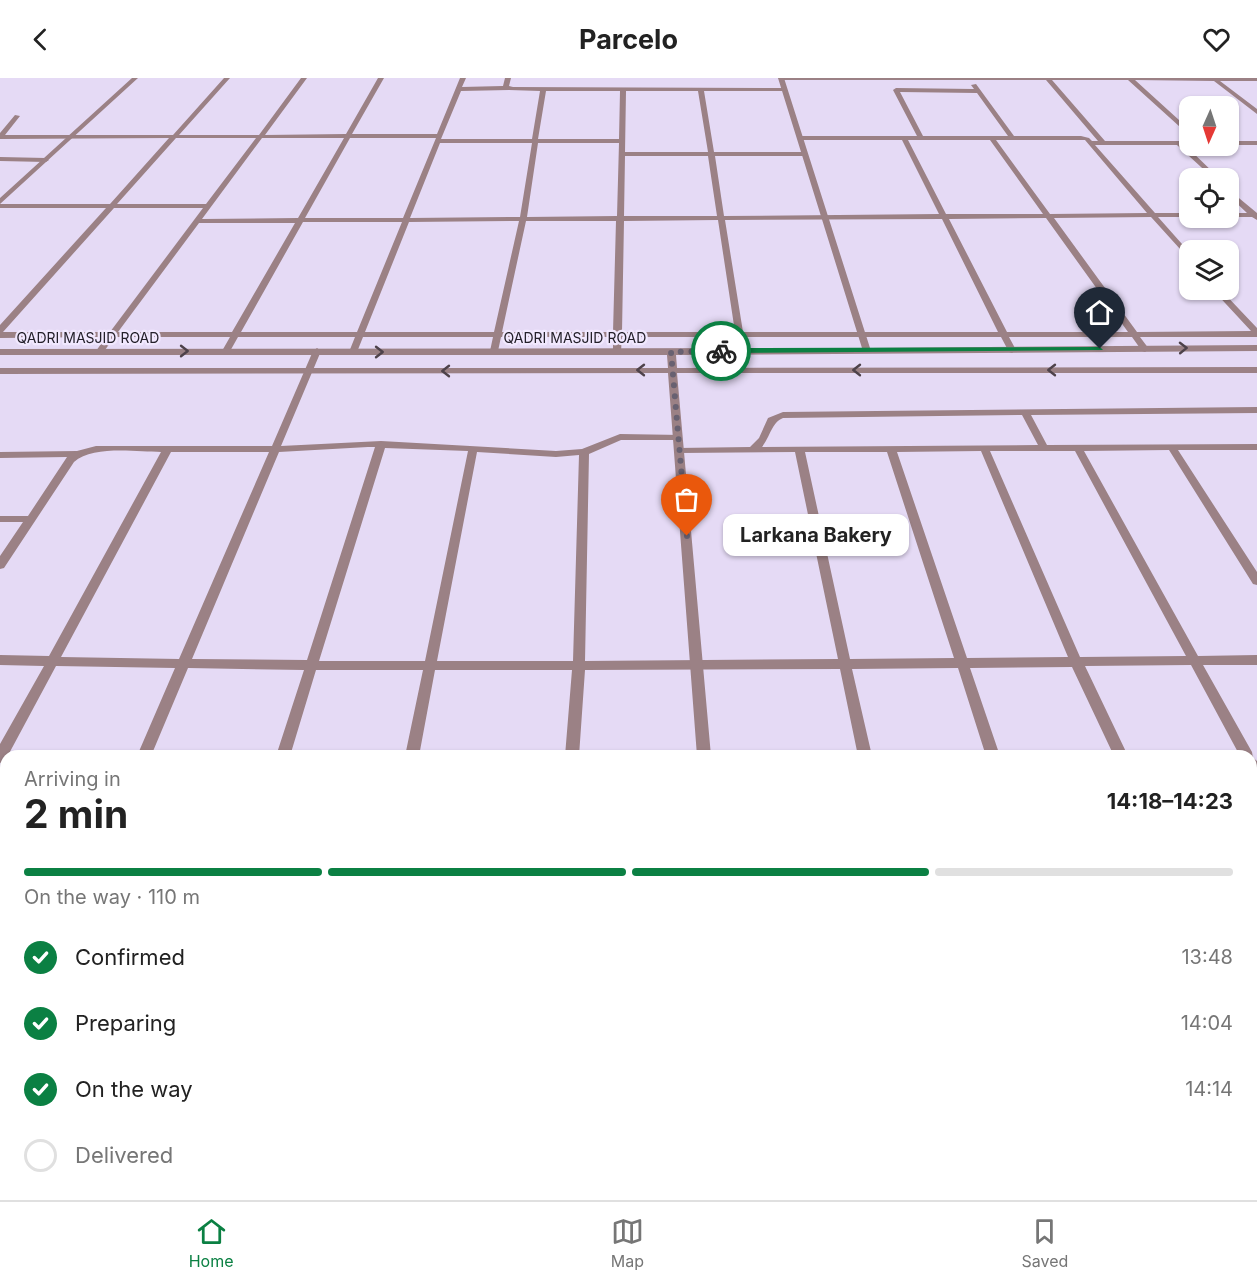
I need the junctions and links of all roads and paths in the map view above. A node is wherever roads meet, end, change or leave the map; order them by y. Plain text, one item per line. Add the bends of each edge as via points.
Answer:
1 (135, 78) edge
2 (227, 78) edge
3 (304, 78) edge
4 (381, 78) edge
5 (463, 78) edge
6 (508, 78) edge
7 (592, 78) edge
8 (672, 78) edge
9 (781, 78) edge
10 (871, 78) edge
11 (952, 78) edge
12 (1030, 78) edge
13 (1105, 78) edge
14 (1183, 78) edge
15 (969, 79) edge
16 (1048, 79) edge
17 (1130, 79) edge
18 (1215, 79) edge
19 (1257, 79) edge
20 (509, 88) junction
21 (459, 89) junction
22 (543, 89) junction
23 (591, 89) junction
24 (623, 89) junction
25 (674, 89) junction
26 (702, 89) junction
27 (785, 89) junction
28 (978, 91) junction
29 (1249, 106) junction
30 (1257, 106) edge
31 (1257, 112) edge
32 (17, 116) dead end
33 (1179, 124) edge
34 (71, 136) junction
35 (175, 136) junction
36 (260, 136) junction
37 (349, 136) junction
38 (0, 137) edge
39 (440, 138) junction
40 (800, 138) junction
41 (904, 138) junction
42 (921, 138) junction
43 (992, 138) junction
44 (1012, 138) junction
45 (535, 141) junction
46 (621, 141) junction
47 (1257, 142) edge
48 (1090, 143) junction
49 (1103, 143) junction
50 (1179, 143) edge
51 (1239, 143) edge
52 (621, 154) junction
53 (711, 154) junction
54 (805, 154) junction
55 (1193, 156) edge
56 (0, 159) edge
57 (46, 160) junction
58 (1205, 168) edge
59 (1239, 201) edge
60 (0, 204) edge
61 (112, 206) junction
62 (207, 206) junction
63 (1179, 215) edge
64 (1239, 215) edge
65 (1049, 216) junction
66 (1152, 216) junction
67 (1256, 216) edge
68 (945, 217) junction
69 (721, 218) junction
70 (826, 218) junction
71 (523, 219) junction
72 (619, 219) junction
73 (407, 220) junction
74 (196, 221) junction
75 (302, 221) junction
76 (1179, 246) edge
77 (1226, 300) edge
78 (0, 330) edge
79 (862, 334) junction
80 (1257, 334) edge
81 (0, 335) edge
82 (112, 335) junction
83 (740, 335) junction
84 (1135, 335) junction
85 (235, 336) junction
86 (359, 336) junction
87 (497, 336) junction
88 (617, 336) junction
89 (1004, 336) junction
90 (1257, 348) edge
91 (1145, 349) junction
92 (742, 350) junction
93 (1012, 350) junction
94 (100, 351) junction
95 (226, 351) junction
96 (317, 351) junction
97 (494, 351) junction
98 (617, 351) junction
99 (867, 351) junction
100 (0, 352) edge
101 (353, 352) junction
102 (671, 352) junction
103 (673, 370) junction
104 (1257, 370) edge
105 (0, 371) edge
106 (308, 371) junction
107 (1257, 410) edge
108 (1025, 412) junction
109 (679, 437) junction
110 (381, 444) junction
111 (1257, 447) edge
112 (473, 448) junction
113 (984, 448) junction
114 (1044, 448) junction
115 (1078, 448) junction
116 (1172, 448) junction
117 (168, 449) junction
118 (274, 449) junction
119 (753, 449) junction
120 (799, 449) junction
121 (891, 449) junction
122 (680, 450) junction
123 (584, 452) junction
124 (77, 454) junction
125 (0, 455) edge
126 (0, 519) edge
127 (31, 519) junction
128 (0, 564) edge
129 (1257, 581) edge
130 (0, 660) edge
131 (1194, 660) junction
132 (1257, 660) edge
133 (54, 661) junction
134 (1076, 662) junction
135 (963, 663) junction
136 (183, 664) junction
137 (845, 664) junction
138 (312, 665) junction
139 (430, 665) junction
140 (579, 665) junction
141 (697, 665) junction
142 (4, 750) edge
143 (147, 750) edge
144 (285, 750) edge
145 (413, 750) edge
146 (572, 750) edge
147 (704, 750) edge
148 (864, 750) edge
149 (991, 750) edge
150 (1118, 750) edge
151 (1244, 750) edge

1 - 34 street
2 - 35 street
3 - 36 street
4 - 37 street
5 - 21 street
6 - 20 street
7 - 23 street
8 - 25 street
9 - 10 street
9 - 27 street
10 - 11 street
11 - 15 street
12 - 15 street
12 - 16 street
13 - 16 street
13 - 17 street
14 - 17 street
14 - 18 street
15 - 28 street
16 - 49 street
17 - 33 street
18 - 19 street
18 - 29 street
20 - 21 street
20 - 22 street
21 - 39 street
22 - 23 street
22 - 45 street
23 - 24 street
24 - 25 street
24 - 46 street
25 - 26 street
26 - 27 street
26 - 53 street
27 - 40 street
28 - 42 street via 896,90
28 - 44 street
29 - 30 street
29 - 31 street
32 - 38 street
34 - 35 street
34 - 38 street
34 - 57 street
35 - 36 street
35 - 61 street
36 - 37 street
36 - 62 street
37 - 39 street
37 - 75 street
39 - 45 street
39 - 73 street
40 - 41 street
40 - 54 street
41 - 42 street
41 - 68 street
42 - 43 street
43 - 44 street
43 - 65 street
44 - 48 street via 1081,138
45 - 46 street
45 - 71 street
46 - 52 street
47 - 51 street
48 - 49 street
48 - 66 street
49 - 50 street
52 - 53 street
52 - 72 street
53 - 54 street
53 - 69 street
54 - 70 street
55 - 58 street
56 - 57 street
57 - 60 street
59 - 67 street
60 - 61 street
61 - 62 street
61 - 78 street
62 - 74 street
63 - 66 street
64 - 67 street
65 - 66 street
65 - 68 street
65 - 84 street
66 - 76 street
68 - 70 street
68 - 89 street
69 - 70 street
69 - 72 street
69 - 83 street
70 - 79 street
71 - 72 street
71 - 73 street
71 - 87 street
72 - 88 street
73 - 75 street
73 - 86 street
74 - 75 street
74 - 82 street
75 - 85 street
77 - 80 street
79 - 83 street
79 - 89 street
79 - 99 street
80 - 84 street
81 - 82 street
82 - 85 street
82 - 94 street
83 - 88 street
83 - 92 street
84 - 89 street
84 - 91 street
85 - 86 street
85 - 95 street
86 - 87 street
86 - 101 street
87 - 88 street
87 - 97 street
88 - 98 street
89 - 93 street
91 -> 90 street, QADRI MASJID ROAD
91 - 93 street, QADRI MASJID ROAD
92 - 99 street, QADRI MASJID ROAD
92 - 102 street, QADRI MASJID ROAD
93 - 99 street, QADRI MASJID ROAD
94 -> 95 street, QADRI MASJID ROAD
94 - 100 street, QADRI MASJID ROAD
95 - 96 street, QADRI MASJID ROAD
96 - 101 street, QADRI MASJID ROAD
96 - 106 street
97 - 98 street, QADRI MASJID ROAD
101 -> 97 street, QADRI MASJID ROAD
98 - 102 street, QADRI MASJID ROAD
102 - 103 street
104 -> 103 street, QADRI MASJID ROAD
103 -> 106 street, QADRI MASJID ROAD
103 - 109 street
105 - 106 street, QADRI MASJID ROAD
106 - 118 street
107 - 108 street
108 - 114 street
108 - 119 street via 783,415 768,423 765,435
109 - 122 street
109 - 123 street via 620,437
110 - 112 street
110 - 118 street
110 - 138 street
111 - 116 street
112 - 123 street via 556,454
112 - 139 street
113 - 114 street
113 - 121 street
113 - 134 street
114 - 115 street
115 - 116 street
115 - 131 street
116 - 129 street
117 - 118 street
117 - 124 street via 96,449
117 - 133 street
118 - 136 street
119 - 120 street
119 - 122 street
120 - 121 street
120 - 137 street
121 - 135 street
122 - 141 street
123 - 140 street
124 - 125 street
124 - 127 street
126 - 127 street
127 - 128 street
130 - 133 street
131 - 132 street
131 - 134 street
131 - 151 street
133 - 136 street
133 - 142 street
134 - 135 street
134 - 150 street
135 - 137 street
135 - 149 street
136 - 138 street
136 - 143 street
137 - 141 street
137 - 148 street
138 - 139 street
138 - 144 street
139 - 140 street
139 - 145 street
140 - 141 street
140 - 146 street
141 - 147 street

